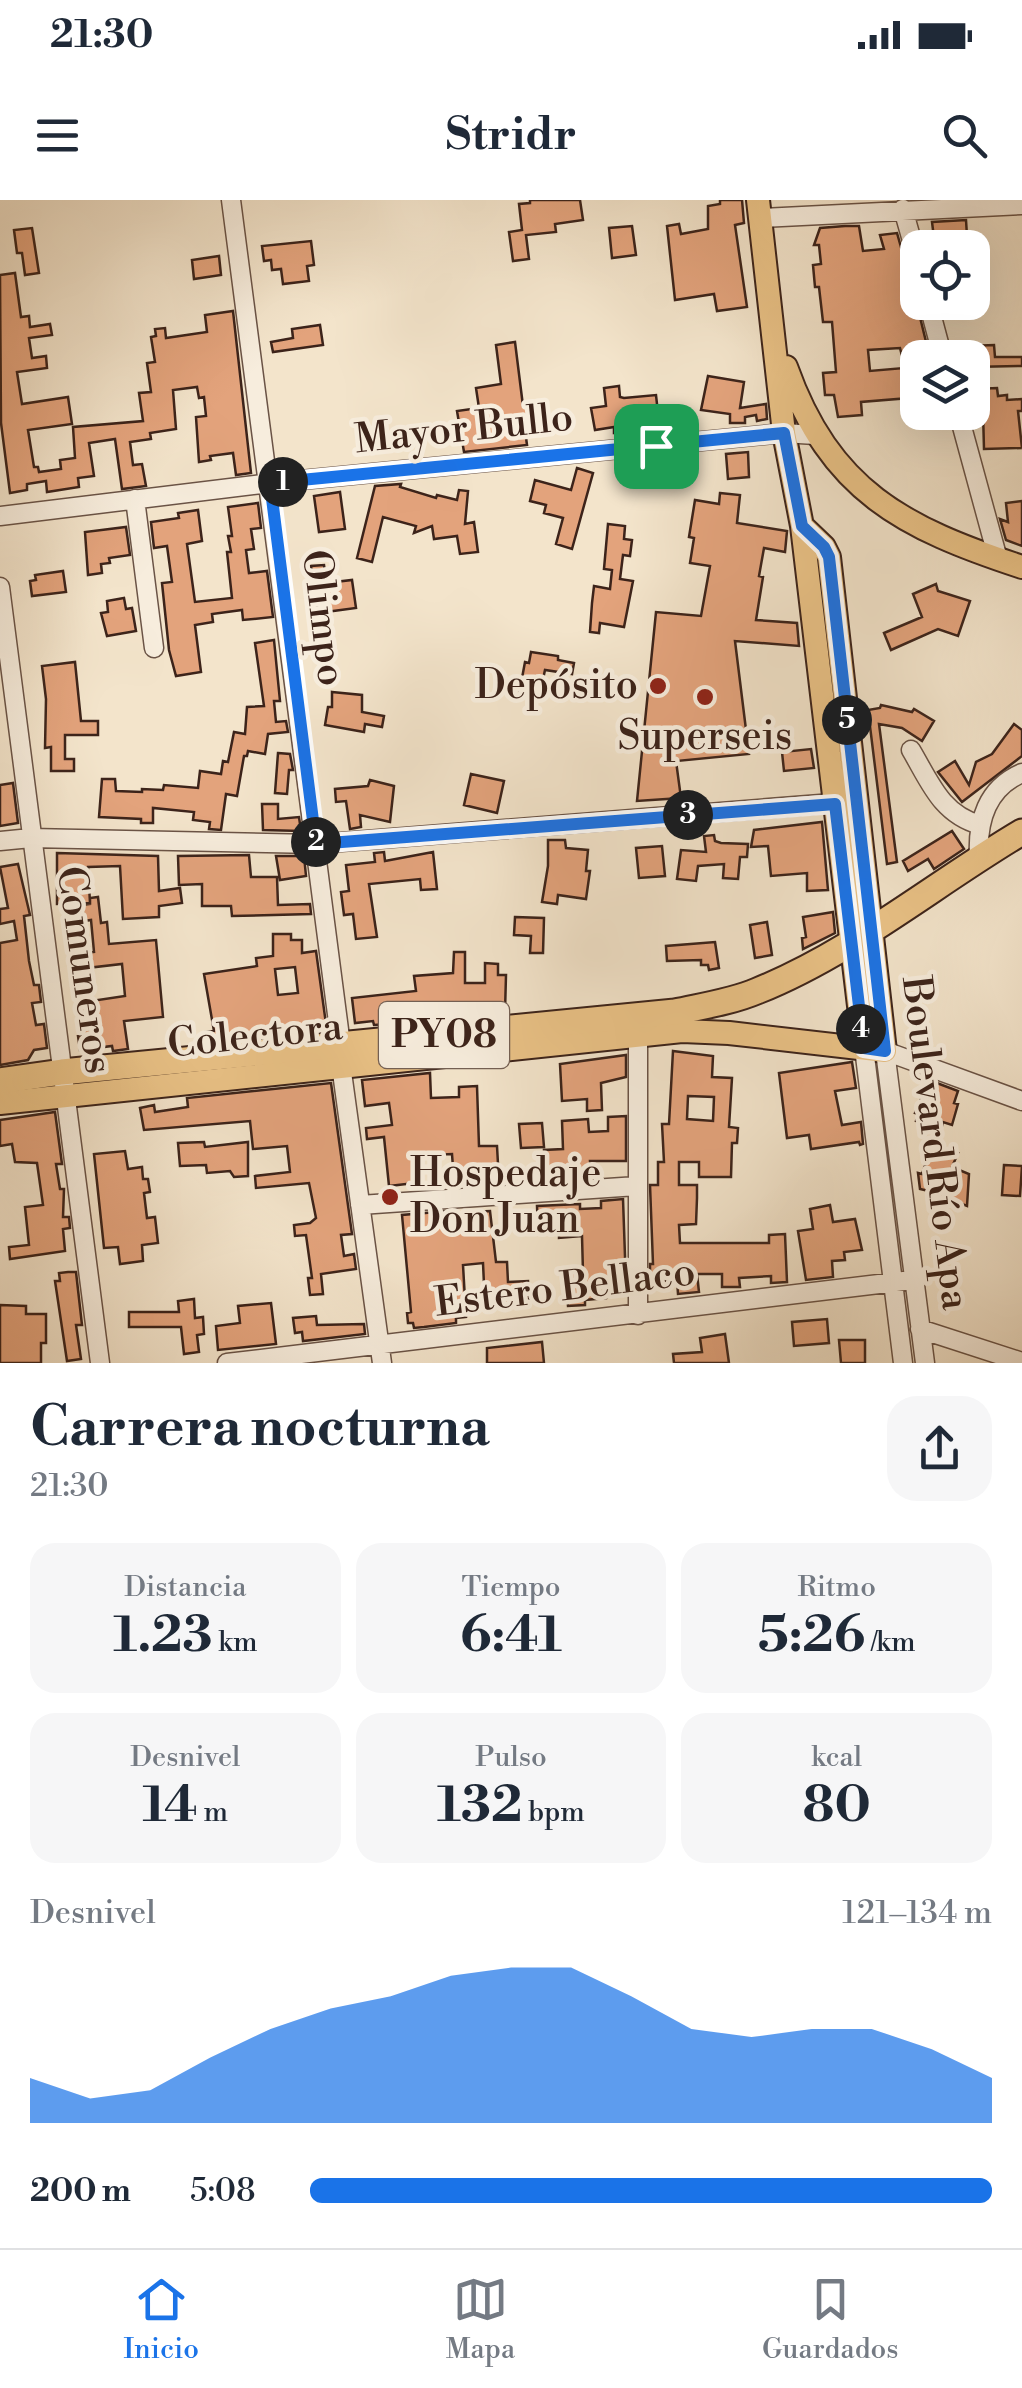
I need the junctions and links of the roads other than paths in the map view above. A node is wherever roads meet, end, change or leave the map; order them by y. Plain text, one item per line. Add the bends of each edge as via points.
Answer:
1 (232, 200) edge
2 (1022, 205) edge
3 (759, 209) edge
4 (903, 209) junction
5 (909, 230) edge
6 (776, 335) junction
7 (963, 430) edge
8 (784, 433) junction
9 (815, 435) junction
10 (270, 483) junction
11 (135, 500) junction
12 (0, 516) edge
13 (998, 559) junction
14 (1022, 567) edge
15 (0, 587) edge
16 (154, 648) dead end
17 (911, 750) dead end
18 (1022, 773) edge
19 (846, 802) junction
20 (980, 824) junction
21 (1022, 832) edge
22 (30, 838) junction
23 (0, 841) edge
24 (316, 844) junction
25 (980, 857) junction
26 (861, 934) junction
27 (638, 1034) junction
28 (874, 1050) junction
29 (341, 1055) junction
30 (0, 1081) edge
31 (63, 1083) junction
32 (1022, 1101) edge
33 (0, 1103) edge
34 (636, 1186) junction
35 (360, 1205) junction
36 (912, 1280) junction
37 (890, 1283) junction
38 (638, 1315) junction
39 (920, 1329) junction
40 (381, 1354) edge
41 (1022, 1362) edge
42 (100, 1363) edge
43 (227, 1363) edge
44 (903, 1363) edge
45 (925, 1363) edge

1 - 10 street, Olimpo
2 - 4 street
3 - 4 street
3 - 6 main road, Boulevard Río Apa
4 - 5 street
6 - 8 main road, Boulevard Río Apa
6 - 9 main road
7 - 13 street
8 - 9 street, Mayor Bullo
8 - 10 street, Mayor Bullo
8 - 19 main road, Boulevard Río Apa via 802,526 829,557
9 - 13 main road via 844,474 882,505
10 - 11 street, Mayor Bullo
10 - 24 street, Olimpo
11 - 12 street, Mayor Bullo
11 - 16 street
13 - 14 main road
15 - 22 street, Comuneros
17 - 20 street via 950,810
18 - 20 street via 994,793
19 - 24 street
19 - 26 main road, Boulevard Río Apa
20 - 25 street
21 - 25 highway, PY08
22 - 23 street
22 - 24 street
22 - 31 street, Comuneros
24 - 29 street, Olimpo
25 - 26 highway, PY08
26 - 28 main road, Boulevard Río Apa
26 - 29 highway, PY08 via 756,992 675,1012
27 - 28 main road, Colectora via 729,1032
27 - 29 main road, Colectora
27 - 34 street
28 - 32 street
28 - 36 street, Boulevard Río Apa
28 - 37 street, Boulevard Río Apa
29 - 31 highway, PY08
29 - 35 street, Olimpo
30 - 31 highway, PY08
31 - 33 main road
31 - 42 street, Comuneros
34 - 35 street
34 - 38 street
35 - 40 street, Olimpo
36 - 37 street, Estero Bellaco
36 - 39 street, Boulevard Río Apa
37 - 38 street, Estero Bellaco
37 - 44 street, Boulevard Río Apa
38 - 40 street, Estero Bellaco
39 - 41 street
39 - 45 street, Boulevard Río Apa
40 - 43 street, Estero Bellaco

